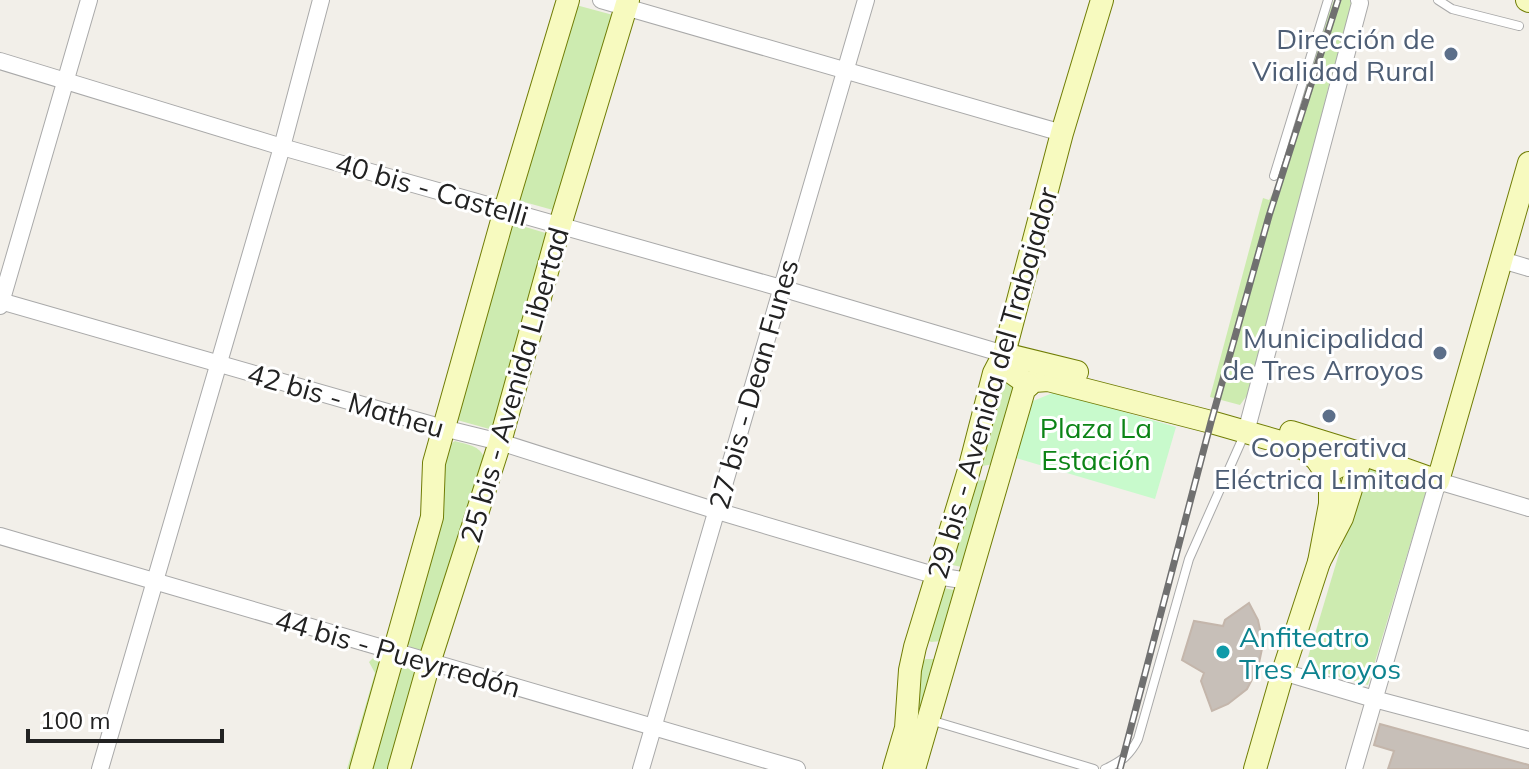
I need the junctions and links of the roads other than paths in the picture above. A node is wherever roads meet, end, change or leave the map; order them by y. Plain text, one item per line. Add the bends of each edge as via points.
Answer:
1 (89, 0) edge
2 (321, 0) edge
3 (568, 0) edge
4 (601, 0) edge
5 (866, 0) edge
6 (1102, 0) edge
7 (1328, 0) edge
8 (1438, 0) edge
9 (1361, 1) edge
10 (627, 4) edge
11 (1519, 26) dead end
12 (0, 61) edge
13 (847, 70) junction
14 (66, 80) junction
15 (1062, 133) junction
16 (282, 147) junction
17 (1529, 163) edge
18 (1274, 176) dead end
19 (505, 210) junction
20 (560, 225) junction
21 (1502, 260) junction
22 (1529, 268) edge
23 (781, 288) junction
24 (1, 303) edge
25 (1004, 354) junction
26 (220, 363) junction
27 (1029, 385) junction
28 (1164, 403) junction
29 (1248, 426) junction
30 (443, 428) junction
31 (500, 442) junction
32 (1362, 454) junction
33 (969, 470) junction
34 (1326, 473) junction
35 (999, 475) junction
36 (1438, 481) junction
37 (1529, 508) edge
38 (717, 511) junction
39 (0, 536) edge
40 (1319, 562) junction
41 (937, 576) junction
42 (968, 581) junction
43 (156, 583) junction
44 (915, 647) junction
45 (949, 651) junction
46 (395, 652) junction
47 (429, 663) junction
48 (1283, 672) junction
49 (1374, 699) junction
50 (929, 719) junction
51 (653, 727) junction
52 (1529, 740) edge
53 (100, 769) edge
54 (361, 769) edge
55 (399, 769) edge
56 (641, 769) edge
57 (797, 769) edge
58 (894, 769) edge
59 (914, 769) edge
60 (1094, 769) edge
61 (1105, 769) edge
62 (1255, 769) edge
63 (1354, 769) edge

1 - 14 street
2 - 16 street
3 - 19 street, 25 bis - Avenida Libertad
4 - 10 street
5 - 13 street, 27 bis - Dean Funes
6 - 15 street, 29 bis - Avenida del Trabajador
7 - 18 lane
8 - 11 lane via 1452,9
9 - 29 street
10 - 13 street
10 - 20 street, 25 bis - Avenida Libertad
12 - 14 street, 40 bis - Castelli
13 - 15 street
13 - 23 street, 27 bis - Dean Funes
14 - 16 street, 40 bis - Castelli
14 - 24 street
15 - 25 street, 29 bis - Avenida del Trabajador
16 - 19 street, 40 bis - Castelli
16 - 26 street
17 - 21 street
19 - 20 street, 40 bis - Castelli
19 - 30 street, 25 bis - Avenida Libertad
20 - 23 street, 40 bis - Castelli
20 - 31 street, 25 bis - Avenida Libertad
21 - 22 street
21 - 36 street
23 - 25 street, 40 bis - Castelli
23 - 38 street, 27 bis - Dean Funes
24 - 26 street, 42 bis - Matheu
25 - 27 street via 1011,372
25 - 28 street, 40 bis - Castelli
25 - 33 street, 29 bis - Avenida del Trabajador via 994,373
26 - 30 street, 42 bis - Matheu
26 - 43 street
27 - 28 street, 40 bis - Castelli via 1048,380
27 - 35 street, 29 bis - Avenida del Trabajador
28 - 29 street, 40 bis - Castelli
29 - 32 street, 40 bis - Castelli
29 - 34 street, 40 bis - Castelli via 1305,449
29 - 61 lane via 1189,559 1138,739 1120,763
30 - 31 street, 42 bis - Matheu
30 - 46 street, 25 bis - Avenida Libertad via 434,463 432,517
31 - 38 street, 42 bis - Matheu
31 - 47 street, 25 bis - Avenida Libertad
32 - 34 street
32 - 36 street, 40 bis - Castelli
32 - 40 street via 1342,518
33 - 35 street
33 - 41 street, 29 bis - Avenida del Trabajador
34 - 40 street via 1330,504
35 - 42 street, 29 bis - Avenida del Trabajador
36 - 37 street, 40 bis - Castelli
36 - 49 street
38 - 41 street, 42 bis - Matheu
38 - 51 street, 27 bis - Dean Funes
39 - 43 street, 44 bis - Pueyrredón
40 - 48 street
41 - 42 street, 42 bis - Matheu
41 - 44 street, 29 bis - Avenida del Trabajador
42 - 45 street, 29 bis - Avenida del Trabajador
43 - 46 street, 44 bis - Pueyrredón
43 - 53 street
44 - 45 street
44 - 58 street, 29 bis - Avenida del Trabajador via 906,728
45 - 50 street, 29 bis - Avenida del Trabajador
46 - 47 street, 44 bis - Pueyrredón
46 - 54 street, 25 bis - Avenida Libertad
47 - 51 street, 44 bis - Pueyrredón
47 - 55 street, 25 bis - Avenida Libertad
48 - 49 street
48 - 62 street
49 - 52 street
49 - 63 street
50 - 59 street, 29 bis - Avenida del Trabajador
50 - 60 lane
51 - 56 street, 27 bis - Dean Funes
51 - 57 street, 44 bis - Pueyrredón

